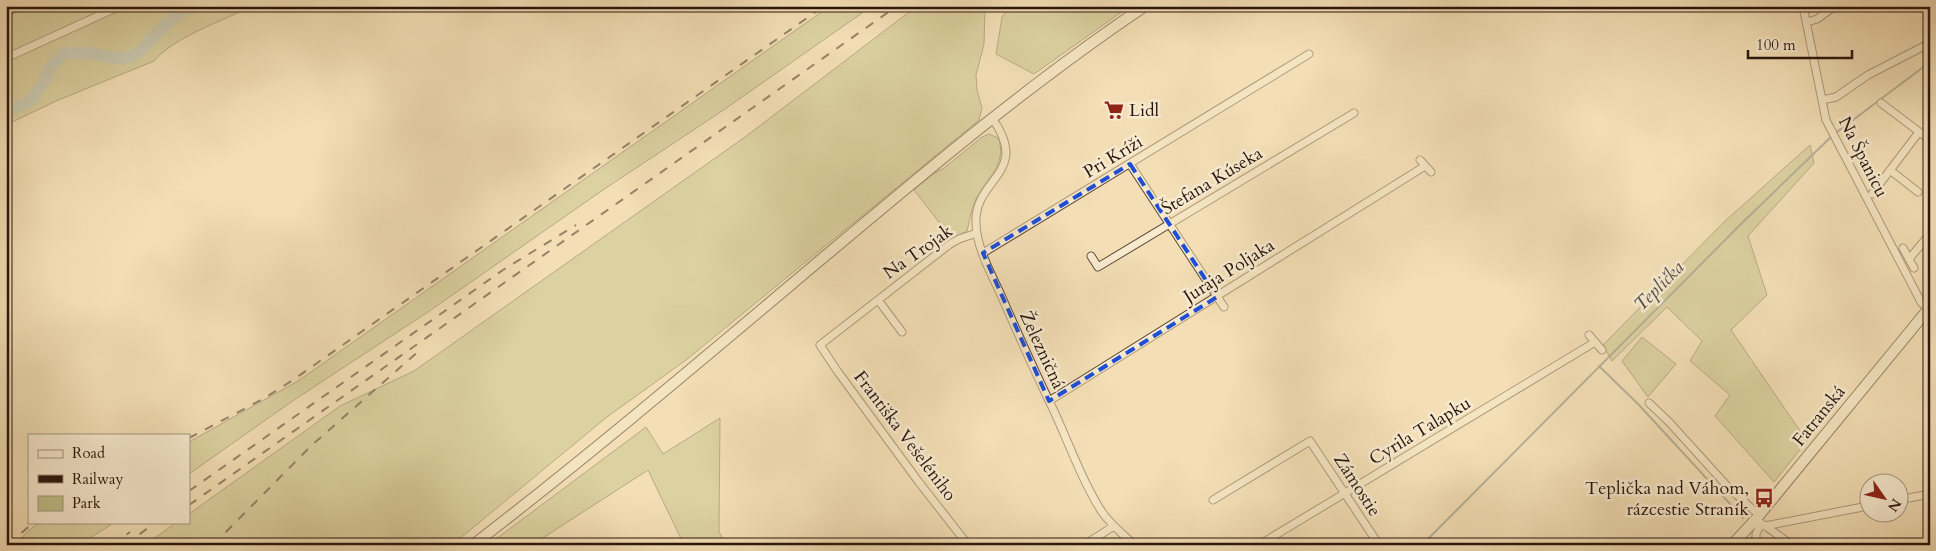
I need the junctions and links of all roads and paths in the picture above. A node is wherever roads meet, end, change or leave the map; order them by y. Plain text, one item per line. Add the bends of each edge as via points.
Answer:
1 (22, 6) edge
2 (120, 6) edge
3 (1145, 6) edge
4 (1803, 6) edge
5 (1835, 6) edge
6 (6, 14) edge
7 (1807, 22) junction
8 (1930, 43) edge
9 (1309, 54) dead end
10 (6, 58) edge
11 (1822, 100) junction
12 (1881, 104) dead end
13 (1354, 113) dead end
14 (992, 118) junction
15 (1919, 132) junction
16 (1930, 140) edge
17 (1130, 164) junction
18 (1890, 170) junction
19 (1431, 172) dead end
20 (1918, 192) dead end
21 (1872, 194) dead end
22 (1169, 225) junction
23 (977, 234) junction
24 (1930, 234) edge
25 (1904, 248) dead end
26 (983, 254) junction
27 (1091, 256) dead end
28 (1909, 259) junction
29 (1914, 268) dead end
30 (1217, 297) junction
31 (878, 300) junction
32 (1224, 307) dead end
33 (1929, 308) edge
34 (902, 332) dead end
35 (1589, 335) dead end
36 (1596, 342) junction
37 (820, 345) joint
38 (1602, 350) dead end
39 (1049, 401) junction
40 (1649, 403) dead end
41 (1345, 494) junction
42 (1929, 494) edge
43 (1908, 498) edge
44 (1213, 500) dead end
45 (1858, 507) edge
46 (1760, 520) junction
47 (1114, 526) junction
48 (473, 545) edge
49 (968, 545) edge
50 (1084, 545) edge
51 (1134, 545) edge
52 (1259, 545) edge
53 (1379, 545) edge
54 (1732, 545) edge
55 (1756, 545) edge
56 (1792, 545) edge

1 - 6 street
2 - 10 street
3 - 14 main road via 1072,56
4 - 7 street, Na Španicu
5 - 7 street
7 - 11 street, Na Španicu
8 - 11 street via 1868,75 1836,97
9 - 17 street, Pri Kríži
11 - 33 street, Na Španicu via 1833,135 1921,302
12 - 15 street
13 - 22 street, Štefana Kúseka
14 - 23 street, Železničná via 1004,138 1006,156 978,210
14 - 48 main road via 585,457
15 - 16 street
15 - 18 street
17 - 22 street
17 - 26 street, Pri Kríži
18 - 20 street
18 - 21 street
19 - 30 street, Juraja Poljaka via 1422,163
22 - 27 street, Štefana Kúseka via 1098,267
22 - 30 street
23 - 26 street, Železničná
23 - 31 street, Na Trojak via 950,244
24 - 28 street
25 - 28 street
26 - 39 street, Železničná
28 - 29 street
30 - 32 street
30 - 39 street, Juraja Poljaka
31 - 34 street, Na Trojak
31 - 37 street, Na Trojak
33 - 46 main road, Fatranská
35 - 36 street
36 - 38 street
36 - 41 street, Cyrila Talapku
37 - 49 street, Františka Vešeléniho via 912,474
39 - 47 street, Železničná via 1094,498
40 - 46 street
41 - 44 street, Zámostie via 1310,441
41 - 52 street, Cyrila Talapku
41 - 53 street, Zámostie
42 - 43 street
45 - 46 street
46 - 54 main road, Fatranská
46 - 55 street
46 - 56 street
47 - 50 street
47 - 51 street, Železničná

